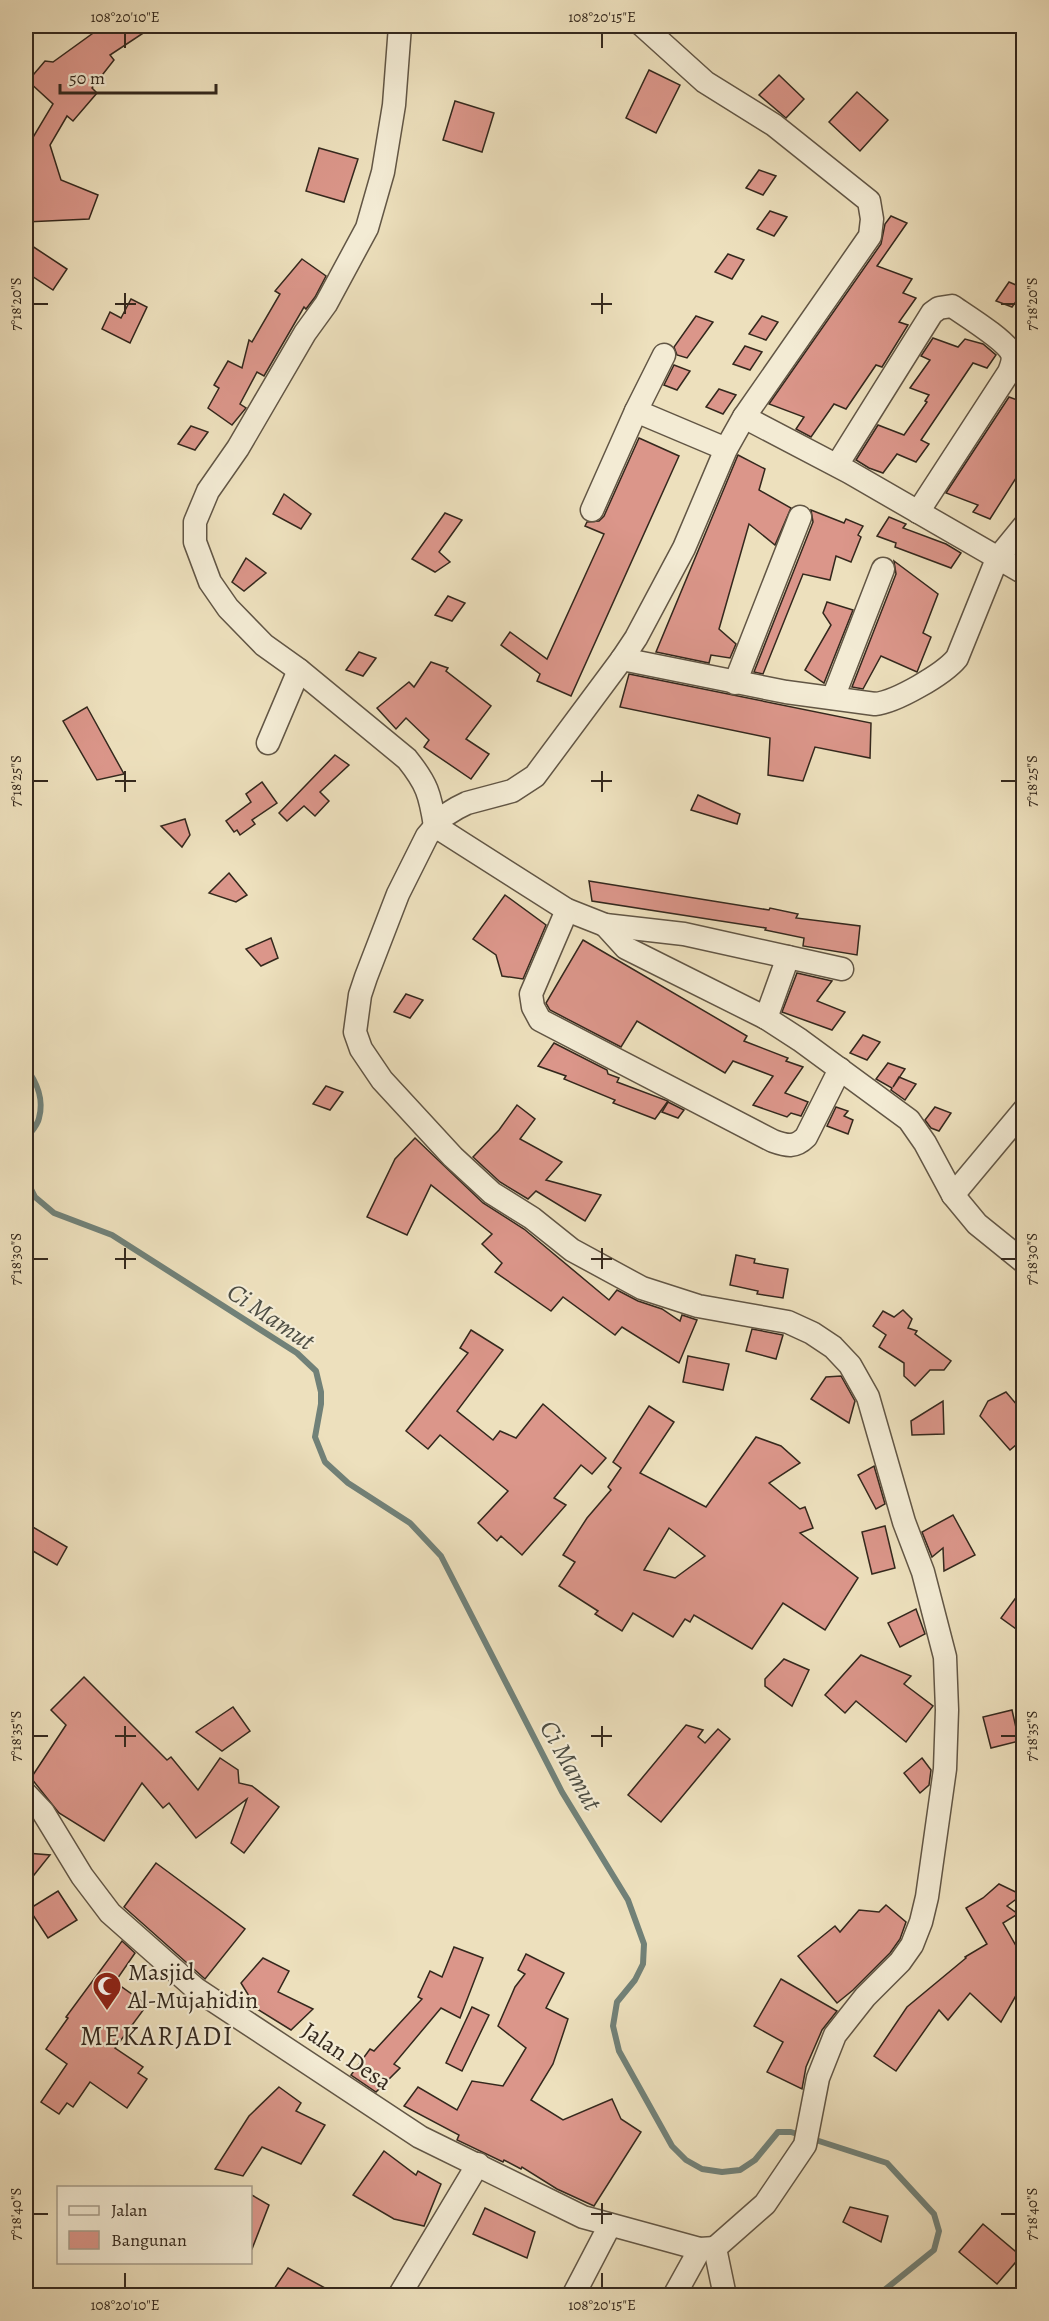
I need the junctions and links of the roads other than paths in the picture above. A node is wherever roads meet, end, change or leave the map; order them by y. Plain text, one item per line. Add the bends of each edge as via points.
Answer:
1 (400, 26) edge
2 (643, 26) edge
3 (664, 355) dead end
4 (1016, 378) edge
5 (636, 411) junction
6 (744, 417) junction
7 (726, 449) junction
8 (837, 465) junction
9 (592, 510) dead end
10 (918, 512) junction
11 (800, 518) dead end
12 (1023, 526) edge
13 (997, 559) junction
14 (883, 569) dead end
15 (1023, 573) edge
16 (622, 659) junction
17 (299, 670) junction
18 (735, 683) junction
19 (833, 698) junction
20 (268, 743) dead end
21 (435, 825) junction
22 (567, 910) junction
23 (605, 924) junction
24 (788, 957) junction
25 (842, 969) dead end
26 (766, 1018) junction
27 (840, 1069) junction
28 (1023, 1110) edge
29 (953, 1195) junction
30 (1023, 1262) edge
31 (26, 1794) edge
32 (478, 2164) junction
33 (610, 2225) junction
34 (707, 2249) junction
35 (399, 2295) edge
36 (573, 2295) edge
37 (674, 2295) edge
38 (725, 2295) edge

1 - 17 street via 394,105 383,172 368,228 238,448 207,491 195,522 195,542 210,582 228,608 264,645
2 - 6 street via 705,82 774,125 869,201 870,236
3 - 5 street
4 - 8 street via 1012,356 1003,343 952,306 939,308 932,313
4 - 10 street
5 - 7 street
5 - 9 street
6 - 7 street
6 - 8 street
7 - 16 street via 684,548
8 - 10 street
10 - 13 street
11 - 18 street
12 - 13 street
13 - 15 street
13 - 19 street via 952,664 890,701 876,704
14 - 19 street
16 - 18 street
16 - 21 street via 535,776 512,791 467,803
17 - 20 street
17 - 21 street via 407,759 430,795
18 - 19 street
21 - 22 street
21 - 34 street via 398,894 360,995 356,1032 361,1049 382,1080 453,1157 492,1193 572,1250 642,1288 698,1306 788,1322 812,1333 850,1365 868,1396 904,1522 923,1572 945,1658 945,1769 927,1897 912,1945 835,2035 818,2078 807,2137 765,2204
22 - 23 street
22 - 27 street via 531,994 532,1007 540,1020 786,1146 800,1143 806,1137
23 - 24 street via 684,934
23 - 26 street via 626,948
24 - 25 street
24 - 26 street
26 - 27 street
27 - 29 street via 909,1120
28 - 29 street
29 - 30 street via 977,1224
31 - 32 street, Jalan Desa via 43,1812 110,1913 196,1989 420,2137
32 - 33 street, Jalan Desa via 563,2209
32 - 35 street
33 - 34 street, Jalan Desa
33 - 36 street
34 - 37 street
34 - 38 street

